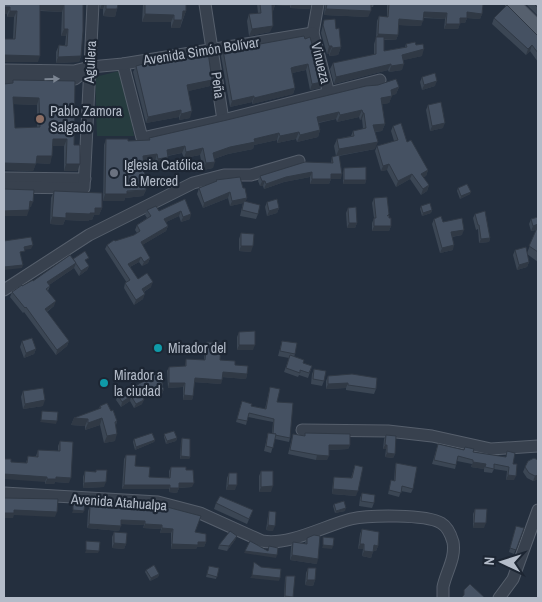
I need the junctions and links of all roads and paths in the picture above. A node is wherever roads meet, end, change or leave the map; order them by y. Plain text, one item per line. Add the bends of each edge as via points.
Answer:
1 (93, 4) edge
2 (205, 4) edge
3 (318, 4) edge
4 (513, 4) edge
5 (538, 28) edge
6 (313, 33) junction
7 (213, 50) junction
8 (123, 64) junction
9 (90, 67) junction
10 (4, 70) edge
11 (4, 80) edge
12 (380, 80) dead end
13 (329, 94) junction
14 (223, 120) junction
15 (299, 161) dead end
16 (4, 178) edge
17 (84, 184) junction
18 (4, 187) edge
19 (4, 290) edge
20 (302, 430) dead end
21 (538, 446) edge
22 (4, 493) edge
23 (538, 510) edge
24 (443, 598) edge
25 (499, 598) edge

1 - 9 street, Aguilera
2 - 7 street, Peña
3 - 6 street, Vinueza
4 - 5 main road
6 - 7 street, Avenida Simón Bolívar
6 - 13 street, Vinueza
7 - 8 street, Avenida Simón Bolívar
7 - 14 street, Peña
8 - 9 street, Avenida Simón Bolívar
8 - 14 street via 142,138
9 - 10 street, Avenida Simón Bolívar
11 -> 9 street, Avenida Simón Bolívar via 75,79
9 - 17 street, Aguilera
12 - 13 street
13 - 14 street
15 - 19 street via 251,175 224,175 193,183 89,234
16 - 17 street
17 - 18 street
20 - 21 street via 388,431 432,436 491,449
22 - 24 street, Avenida Atahualpa via 158,502 200,512 271,543 352,519 385,516 432,519 449,531 453,545
23 - 25 street via 513,579

